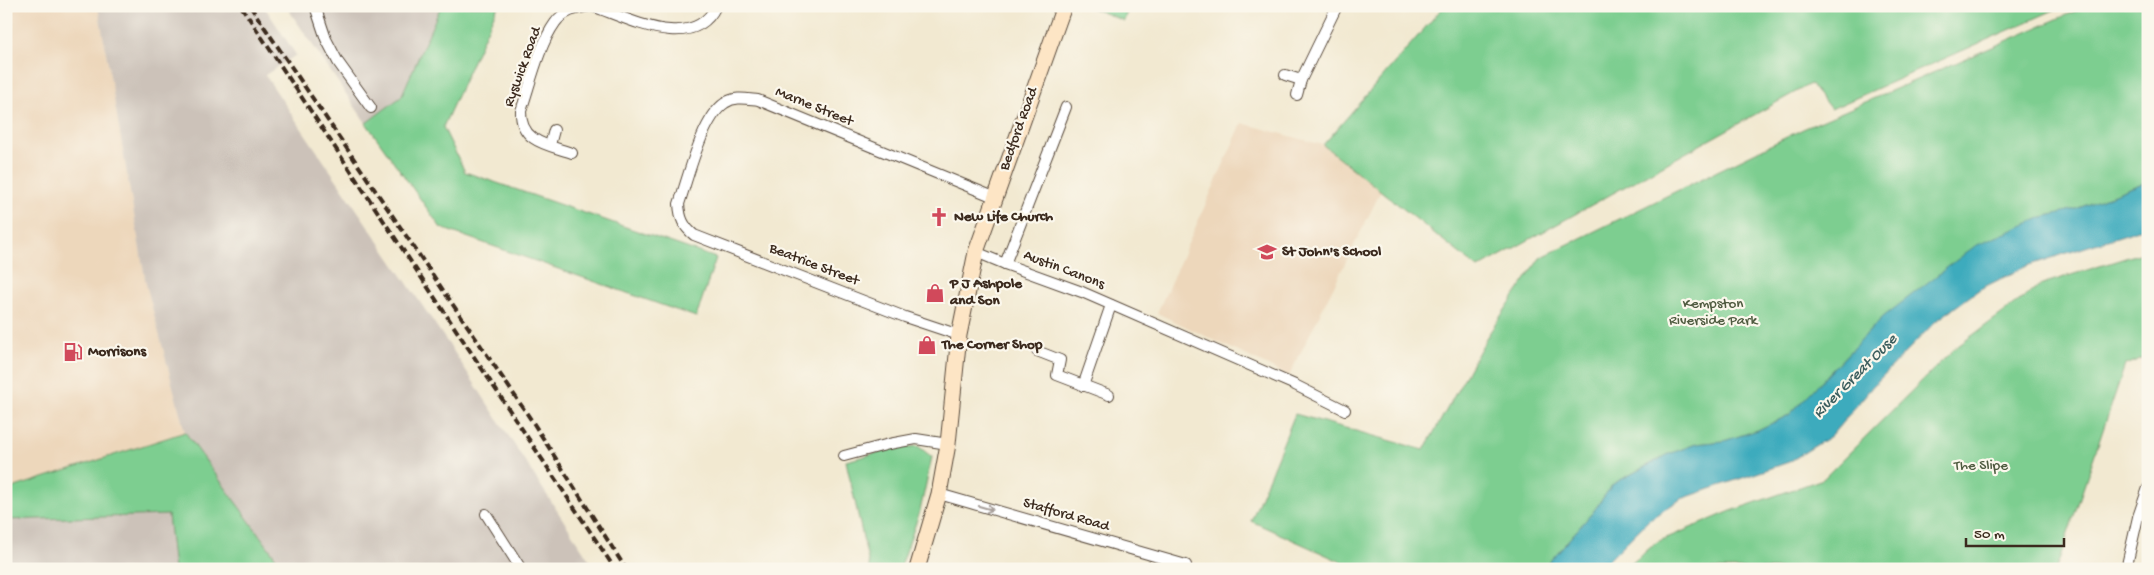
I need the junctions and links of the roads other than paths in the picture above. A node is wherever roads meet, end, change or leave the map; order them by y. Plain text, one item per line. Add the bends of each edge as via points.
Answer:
1 (315, 6) edge
2 (591, 6) edge
3 (716, 6) edge
4 (1064, 6) edge
5 (1337, 6) edge
6 (1285, 75) dead end
7 (1300, 80) junction
8 (1297, 95) dead end
9 (1066, 107) dead end
10 (371, 108) dead end
11 (554, 130) dead end
12 (550, 145) junction
13 (572, 152) dead end
14 (994, 197) junction
15 (679, 204) joint
16 (976, 252) junction
17 (1005, 264) junction
18 (1111, 305) junction
19 (959, 335) junction
20 (1037, 351) dead end
21 (1083, 386) junction
22 (1109, 395) dead end
23 (1344, 410) dead end
24 (948, 444) junction
25 (844, 456) dead end
26 (2148, 488) edge
27 (939, 494) junction
28 (486, 514) dead end
29 (1185, 567) edge
30 (522, 569) edge
31 (917, 569) edge
32 (2126, 569) edge

1 - 10 street via 334,54
2 - 3 street, Ryswick Road via 670,32 700,25
2 - 12 street, Ryswick Road via 579,7 556,22 546,40 521,111 520,122 525,132
4 - 14 main road, Bedford Road
5 - 7 street
6 - 7 street
7 - 8 street
9 - 17 street
11 - 12 street
12 - 13 street, Ryswick Road
14 - 15 street, Marne Street via 758,100 738,98 725,103 714,114
14 - 16 main road, Bedford Road
15 - 19 street, Beatrice Street via 685,228 694,236
16 - 17 street
16 - 19 main road, Bedford Road
17 - 18 street, Austin Canons
18 - 21 street, Austin Canons
18 - 23 street, Austin Canons via 1295,385
19 - 24 main road, Bedford Road
20 - 21 street via 1060,360 1057,375
21 - 22 street
24 - 25 street via 916,440
24 - 27 main road, Bedford Road
26 - 32 street
27 -> 29 street, Stafford Road
27 - 31 main road, Bedford Road
28 - 30 street

